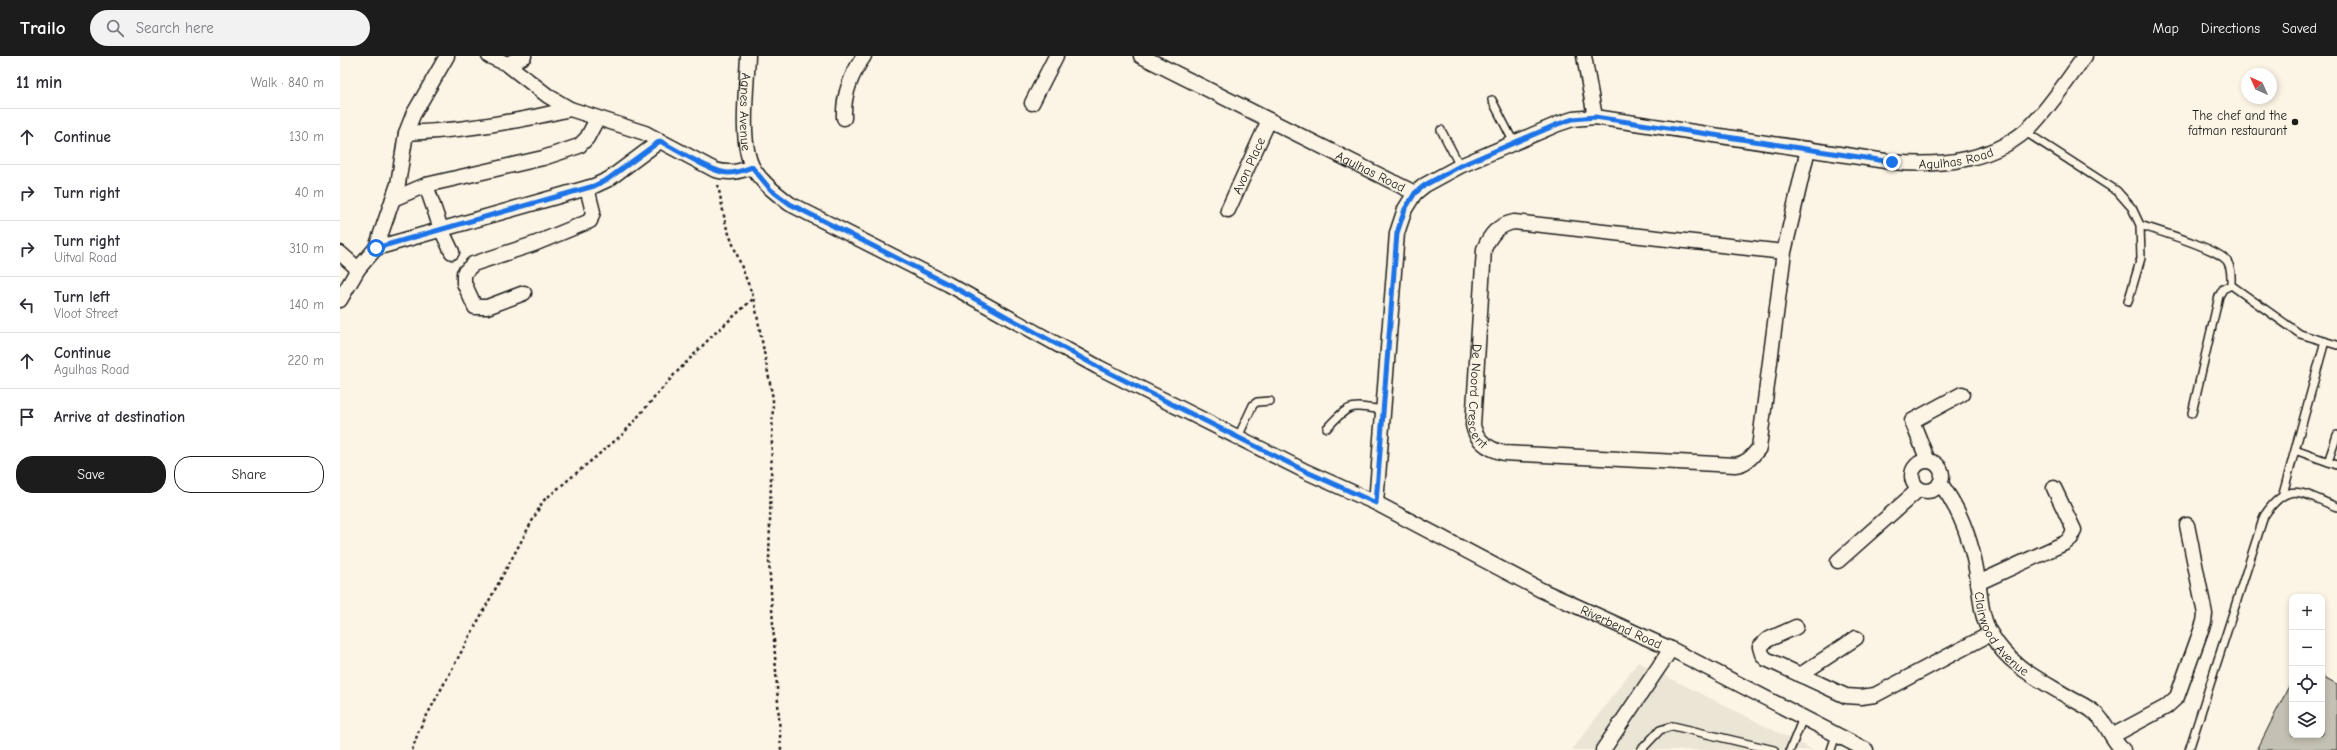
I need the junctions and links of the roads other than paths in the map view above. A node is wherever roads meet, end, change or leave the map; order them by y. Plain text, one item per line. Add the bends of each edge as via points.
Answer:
1 (447, 56) edge
2 (489, 56) edge
3 (524, 56) edge
4 (748, 56) edge
5 (864, 56) edge
6 (1056, 56) edge
7 (1141, 56) edge
8 (1584, 56) edge
9 (2085, 56) edge
10 (507, 64) junction
11 (1492, 100) dead end
12 (1032, 103) dead end
13 (570, 109) junction
14 (1595, 117) junction
15 (844, 118) dead end
16 (596, 119) junction
17 (1269, 120) junction
18 (1442, 130) dead end
19 (2024, 131) junction
20 (406, 133) junction
21 (660, 141) junction
22 (1514, 143) junction
23 (1808, 150) junction
24 (1460, 166) junction
25 (752, 167) junction
26 (426, 185) junction
27 (587, 188) junction
28 (1415, 193) junction
29 (393, 199) junction
30 (1228, 210) dead end
31 (2140, 225) junction
32 (441, 229) junction
33 (376, 248) junction
34 (452, 252) dead end
35 (1784, 252) junction
36 (340, 253) edge
37 (358, 269) junction
38 (2231, 285) junction
39 (524, 293) dead end
40 (340, 300) edge
41 (2128, 302) dead end
42 (2325, 341) junction
43 (2337, 345) edge
44 (1962, 394) dead end
45 (1270, 401) dead end
46 (1384, 410) junction
47 (2192, 412) dead end
48 (1327, 428) dead end
49 (2337, 435) edge
50 (1238, 437) junction
51 (2295, 450) junction
52 (1928, 461) junction
53 (2328, 462) junction
54 (2337, 465) edge
55 (1940, 483) junction
56 (2054, 488) dead end
57 (1919, 489) junction
58 (2283, 494) junction
59 (1376, 503) junction
60 (2337, 508) edge
61 (2187, 525) dead end
62 (1838, 561) dead end
63 (1978, 583) junction
64 (1796, 627) dead end
65 (1990, 634) junction
66 (1856, 638) dead end
67 (1671, 650) junction
68 (1800, 675) junction
69 (1803, 718) junction
70 (1836, 735) junction
71 (2116, 745) edge
72 (1603, 750) edge
73 (1641, 750) edge
74 (1774, 750) edge
75 (1790, 750) edge
76 (1831, 750) edge
77 (1866, 750) edge
78 (2189, 750) edge

1 - 20 street via 413,115
2 - 10 street
3 - 10 street
4 - 25 street, Agnes Avenue via 745,139
5 - 15 street via 845,94
6 - 12 street
7 - 17 street, Agulhas Road
8 - 14 street
9 - 19 street, Agulhas Road via 2047,107
10 - 13 street
11 - 22 lane
13 - 16 street
13 - 20 street via 534,118 459,129
14 - 22 street, Agulhas Road via 1573,119
14 - 23 street, Agulhas Road
16 - 21 street via 627,126
16 - 26 street via 587,138 579,146 549,157
17 - 28 street, Agulhas Road
17 - 30 street, Avon Place
18 - 24 lane
19 - 23 street, Agulhas Road via 2005,145 1977,156 1940,164 1892,162
19 - 31 lane via 2117,191 2132,208
20 - 29 street via 398,184
21 - 25 street via 726,174
21 - 27 street via 608,179
22 - 24 street, Agulhas Road
23 - 35 street, De Noord Crescent
24 - 28 street, Agulhas Road via 1442,174
25 - 50 street, Riverbend Road via 771,190 790,204 948,284 1098,367
26 - 29 street
26 - 32 street
27 - 32 street
27 - 39 street via 593,212 590,221 534,244 473,264 464,273 464,283 475,308 486,307
28 - 46 street via 1403,213 1397,233
29 - 33 street
31 - 38 lane via 2208,249 2227,260 2231,271
31 - 41 lane via 2141,258
32 - 33 street
32 - 34 street
33 - 37 street
35 - 35 street, De Noord Crescent via 1758,448 1745,463 1735,466 1504,453 1490,448 1477,438 1473,425 1484,249 1492,234 1500,227 1514,222
36 - 37 street
37 - 40 street
38 - 42 lane via 2300,334
38 - 47 lane via 2223,289 2219,296
42 - 43 lane
42 - 51 lane
44 - 52 street via 1912,421
45 - 50 lane via 1257,402 1253,405
46 - 48 lane via 1352,406 1343,411
46 - 59 street
49 - 53 lane
50 - 59 street, Riverbend Road
51 - 53 lane
51 - 58 lane
52 - 55 street via 1939,466 1942,478
52 - 57 street via 1913,468 1912,480
53 - 54 lane
55 - 57 street via 1931,490
55 - 63 street, Clairwood Avenue via 1959,512 1973,551
56 - 63 street via 2074,530 2071,538
57 - 62 street
58 - 60 lane via 2296,491
58 - 78 lane via 2274,501 2264,516
59 - 67 street, Riverbend Road via 1542,590
61 - 71 street via 2205,614 2204,622 2177,697
63 - 65 street, Clairwood Avenue
64 - 68 street via 1767,640 1760,647 1766,659
65 - 68 street via 1875,696 1846,696
65 - 71 street, Clairwood Avenue via 2026,673 2096,714
66 - 68 street
67 - 69 street, Riverbend Road
67 - 72 street
69 - 70 street, Riverbend Road
69 - 75 lane
70 - 76 lane
70 - 77 street, Riverbend Road
73 - 74 lane via 1660,730 1673,726

